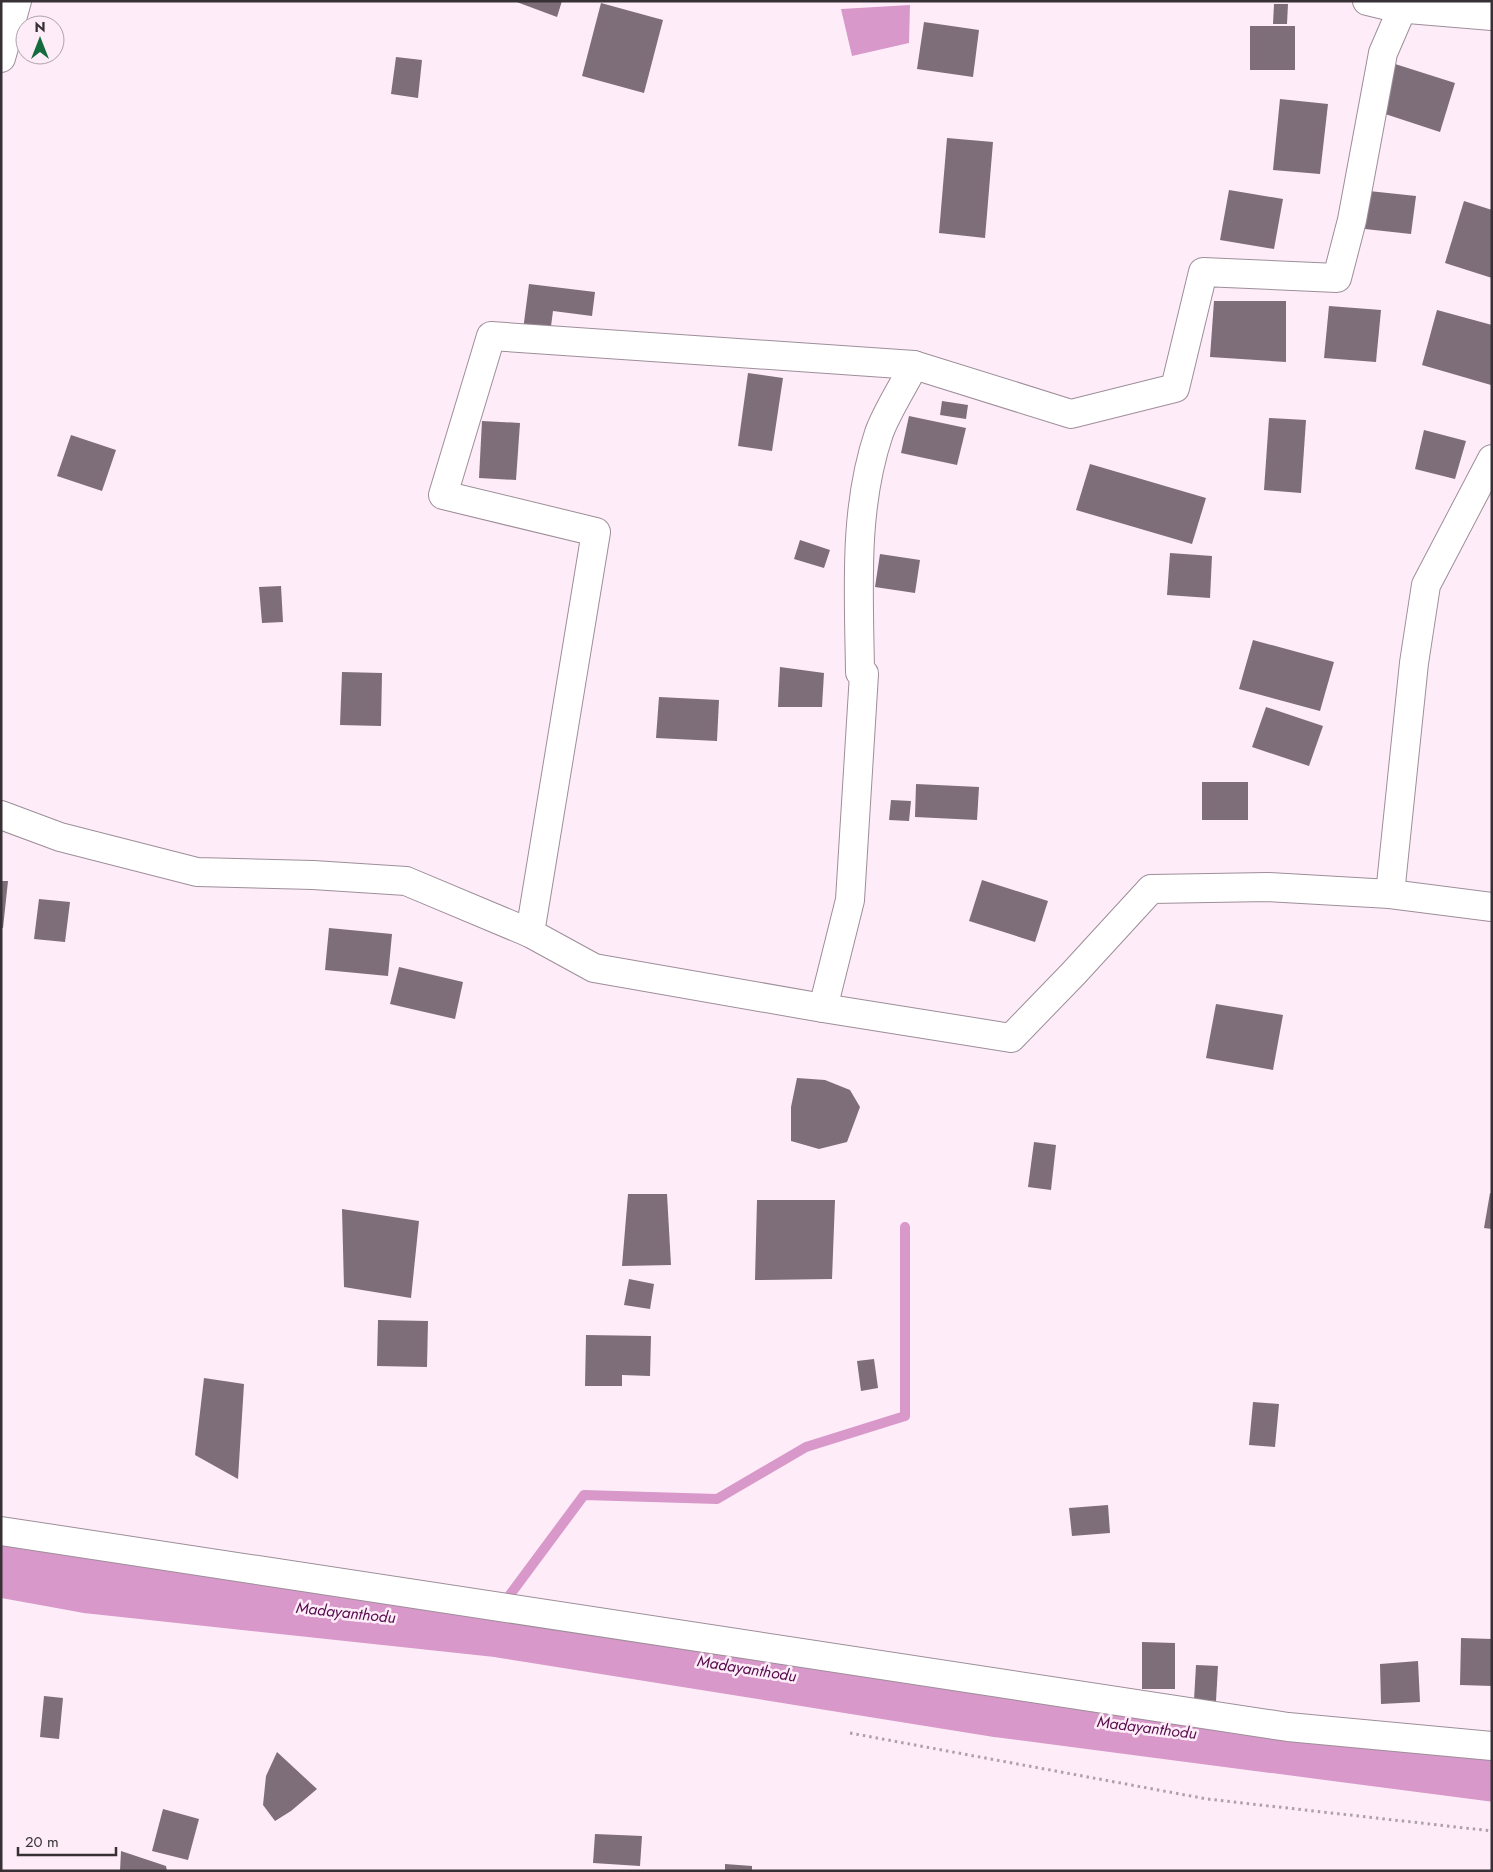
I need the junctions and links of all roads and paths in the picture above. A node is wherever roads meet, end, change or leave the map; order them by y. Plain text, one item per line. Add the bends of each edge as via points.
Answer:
1 (17, 1) edge
2 (1367, 1) edge
3 (1402, 8) junction
4 (1492, 16) edge
5 (1, 58) edge
6 (914, 365) junction
7 (1492, 459) edge
8 (1, 815) edge
9 (1390, 894) junction
10 (1492, 907) edge
11 (530, 933) junction
12 (823, 1008) junction
13 (1, 1530) edge
14 (850, 1733) dead end
15 (1492, 1746) edge
16 (1492, 1831) edge

1 - 5 street
2 - 3 street
3 - 4 street
3 - 6 street via 1384,53 1352,220 1337,278 1203,272 1175,388 1071,414
6 - 11 street via 491,336 443,495 596,532
6 - 12 street via 880,432 863,494 859,564 860,672 864,674 850,900
7 - 9 street via 1426,585 1414,662
8 - 11 street via 60,836 197,872 406,881
9 - 10 street
9 - 12 street via 1268,887 1151,889 1011,1038
11 - 12 street via 594,968
13 - 15 street via 1288,1727
14 - 16 path via 1207,1799

